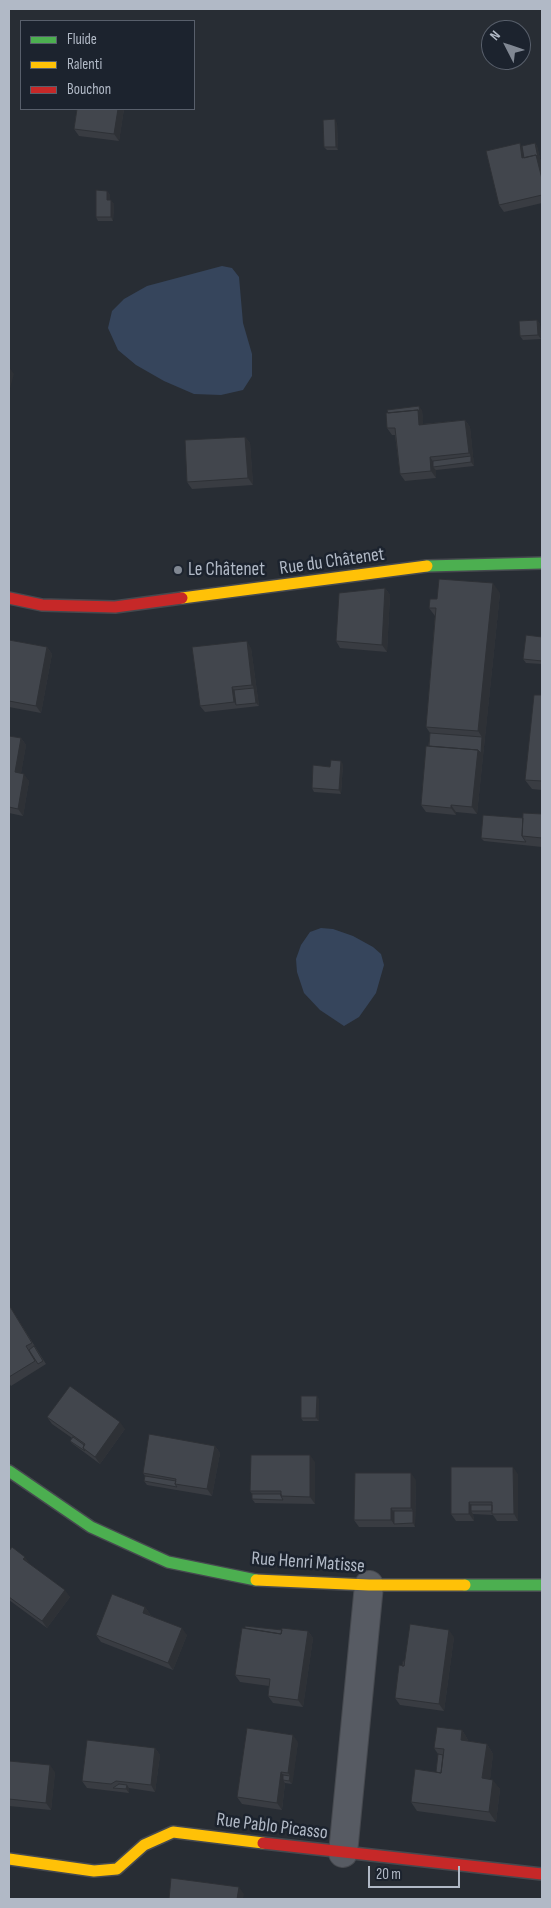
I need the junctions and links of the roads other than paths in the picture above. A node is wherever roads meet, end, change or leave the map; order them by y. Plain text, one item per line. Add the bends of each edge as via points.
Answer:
1 (542, 563) edge
2 (9, 598) edge
3 (9, 1471) edge
4 (369, 1585) junction
5 (542, 1585) edge
6 (343, 1853) junction
7 (9, 1859) edge
8 (542, 1874) edge

1 - 2 street, Rue du Châtenet via 437,565 115,607 42,605
3 - 4 street, Rue Henri Matisse via 91,1527 168,1562 263,1581
4 - 5 street, Rue Henri Matisse
4 - 6 street
6 - 7 street, Rue Pablo Picasso via 172,1832 144,1845 118,1869 94,1871
6 - 8 street, Rue Pablo Picasso

